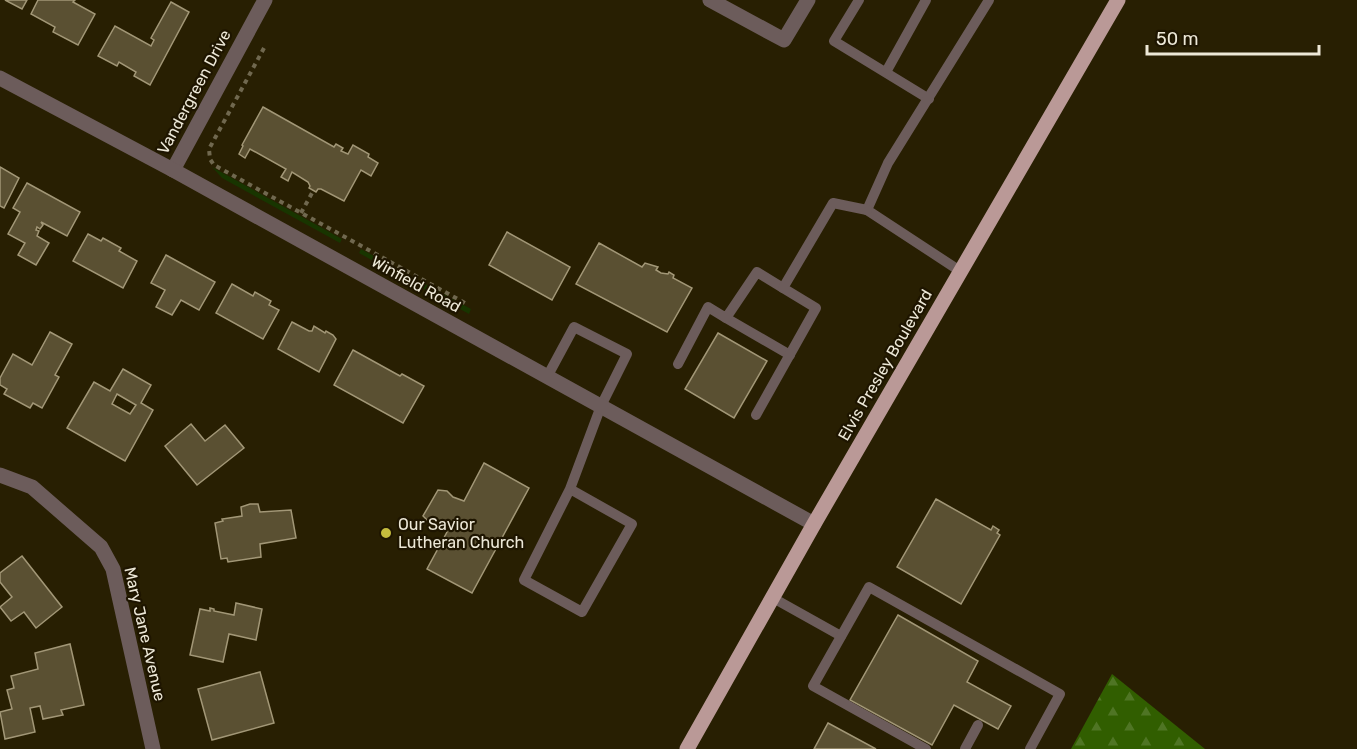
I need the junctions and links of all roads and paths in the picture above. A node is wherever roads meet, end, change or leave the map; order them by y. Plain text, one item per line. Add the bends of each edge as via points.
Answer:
1 (265, 0) edge
2 (710, 0) edge
3 (808, 0) edge
4 (859, 0) edge
5 (926, 0) edge
6 (989, 0) edge
7 (1118, 0) edge
8 (264, 48) dead end
9 (886, 72) junction
10 (0, 78) edge
11 (928, 99) junction
12 (172, 170) junction
13 (312, 193) dead end
14 (867, 210) junction
15 (301, 213) junction
16 (960, 271) junction
17 (783, 288) junction
18 (465, 303) dead end
19 (726, 318) junction
20 (790, 355) junction
21 (678, 364) dead end
22 (547, 377) junction
23 (601, 406) junction
24 (756, 415) dead end
25 (0, 475) edge
26 (570, 489) junction
27 (814, 524) junction
28 (772, 598) junction
29 (841, 636) junction
30 (978, 725) dead end
31 (153, 749) edge
32 (687, 749) edge
33 (926, 749) edge
34 (965, 749) edge
35 (1030, 749) edge

1 - 12 street, Vandergreen Drive
2 - 3 street via 784,40
4 - 9 lane via 834,41
5 - 9 lane
6 - 11 lane
7 - 16 main road, Elvis Presley Boulevard
8 - 15 path via 208,153 214,165
9 - 11 lane
10 - 12 street, Winfield Road
11 - 14 lane via 888,164
12 - 22 street, Winfield Road
13 - 15 path
14 - 16 lane
14 - 17 lane via 833,203
15 - 18 path
16 - 27 main road, Elvis Presley Boulevard
17 - 19 lane via 757,272
17 - 20 lane via 816,308
19 - 20 lane
19 - 21 lane via 708,307
20 - 24 lane
22 - 23 street, Winfield Road
22 - 23 lane via 574,327 627,354
23 - 26 lane
23 - 27 street, Winfield Road
25 - 31 street, Mary Jane Avenue via 32,487 109,558
26 - 26 lane via 632,524 582,612 524,580
27 - 28 main road, Elvis Presley Boulevard
28 - 29 lane
28 - 32 main road, Elvis Presley Boulevard
29 - 33 lane via 813,686
29 - 35 lane via 870,587 1060,694
30 - 34 lane

